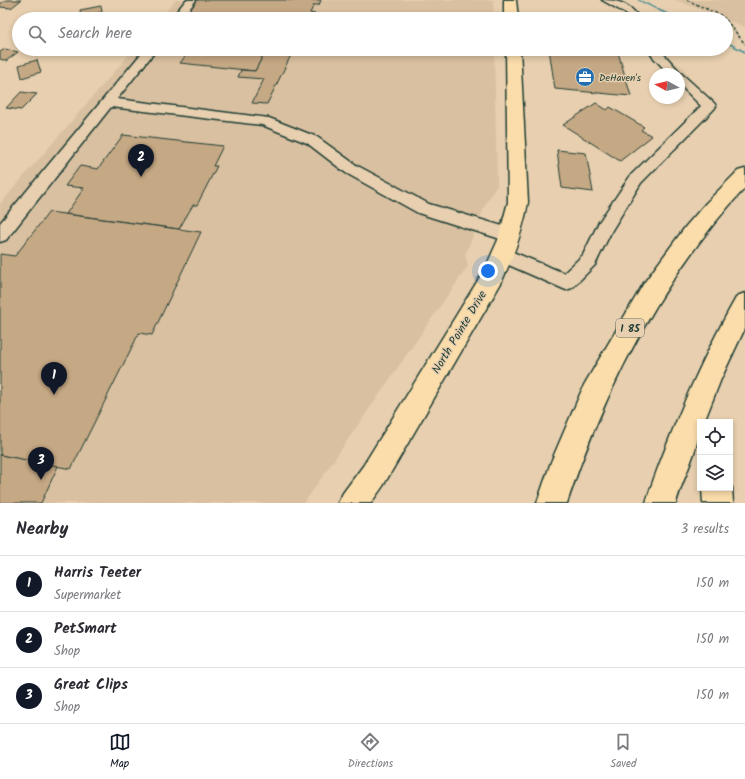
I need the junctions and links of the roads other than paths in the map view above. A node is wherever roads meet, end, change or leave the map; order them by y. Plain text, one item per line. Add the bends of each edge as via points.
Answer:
1 (191, 0) edge
2 (510, 0) edge
3 (607, 0) edge
4 (182, 12) edge
5 (511, 12) edge
6 (630, 12) edge
7 (145, 56) edge
8 (513, 56) edge
9 (657, 56) edge
10 (670, 68) edge
11 (685, 83) edge
12 (108, 102) junction
13 (745, 176) edge
14 (0, 235) edge
15 (506, 245) junction
16 (745, 304) edge
17 (701, 394) junction
18 (705, 419) edge
19 (717, 491) edge
20 (353, 503) edge
21 (552, 503) edge
22 (662, 503) edge
23 (718, 503) edge

1 - 4 lane
2 - 5 main road
3 - 6 lane
7 - 12 lane
8 - 15 main road, North Pointe Drive via 519,192 516,217
9 - 10 lane
11 - 15 lane via 709,106 636,180 605,226 589,260 566,282
12 - 14 lane
12 - 15 lane via 264,120 312,140 351,169 424,209
13 - 21 highway, I 85 via 694,232 648,296 594,395
15 - 20 main road, North Pointe Drive via 493,276 377,470
16 - 17 highway
17 - 18 highway
17 - 22 highway via 665,488
19 - 23 highway

